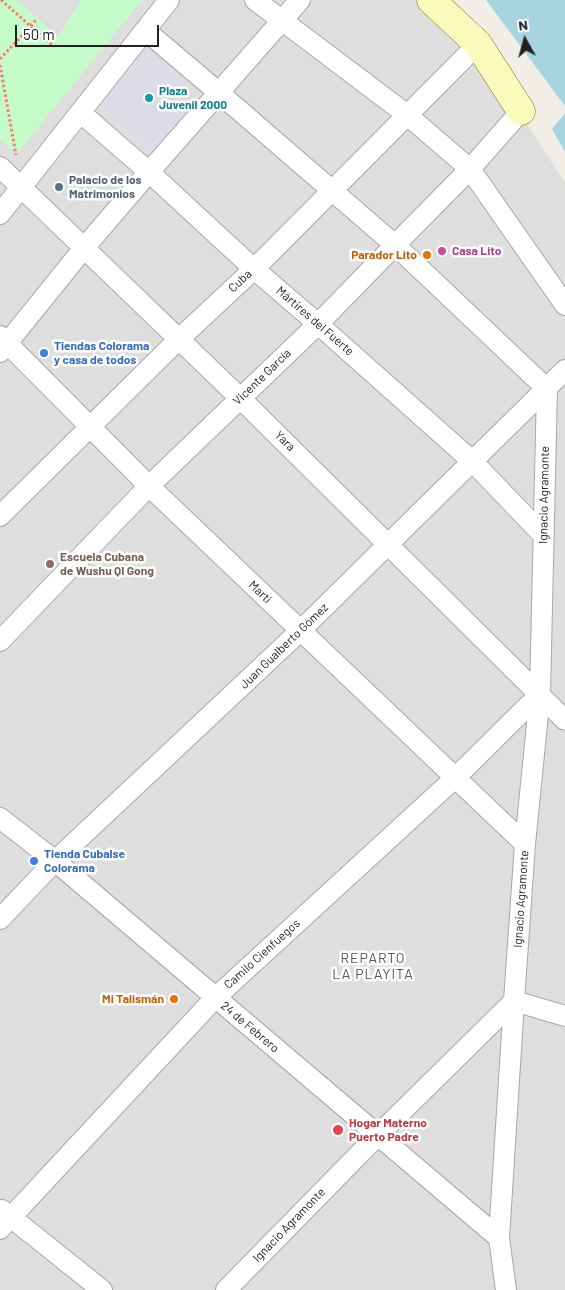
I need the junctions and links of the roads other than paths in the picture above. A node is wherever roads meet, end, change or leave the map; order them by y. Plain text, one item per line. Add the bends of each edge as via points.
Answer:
1 (170, 0) edge
2 (255, 0) edge
3 (300, 0) edge
4 (431, 0) edge
5 (282, 20) junction
6 (145, 30) junction
7 (478, 44) junction
8 (218, 92) junction
9 (521, 111) joint
10 (81, 113) junction
11 (406, 114) junction
12 (0, 167) edge
13 (470, 169) junction
14 (149, 172) junction
15 (21, 188) junction
16 (332, 191) junction
17 (0, 214) edge
18 (395, 245) junction
19 (84, 248) junction
20 (254, 269) junction
21 (565, 304) edge
22 (318, 324) junction
23 (178, 340) junction
24 (2, 344) edge
25 (565, 370) edge
26 (546, 389) junction
27 (240, 398) junction
28 (91, 427) junction
29 (472, 461) junction
30 (149, 486) junction
31 (0, 516) edge
32 (543, 535) junction
33 (388, 544) junction
34 (300, 631) junction
35 (0, 641) edge
36 (540, 694) junction
37 (565, 720) edge
38 (455, 778) junction
39 (0, 818) edge
40 (525, 844) junction
41 (55, 862) junction
42 (0, 919) edge
43 (215, 998) junction
44 (514, 1001) junction
45 (565, 1016) edge
46 (378, 1135) junction
47 (4, 1218) edge
48 (499, 1238) junction
49 (102, 1290) edge
50 (226, 1290) edge
51 (506, 1290) edge

1 - 6 street
2 - 5 street
3 - 5 street
4 - 7 street
5 - 8 street
5 - 11 street
6 - 8 street
6 - 10 street
7 - 9 street
7 - 11 street, Cuba
8 - 14 street
8 - 16 street
9 - 13 street, Vicente García
10 - 14 street, Mártires del Fuerte
10 - 15 street
11 - 13 street
11 - 16 street, Cuba
12 - 15 street, Yara
13 - 18 street, Vicente García
13 - 21 street
14 - 19 street
14 - 20 street, Mártires del Fuerte
15 - 17 street
15 - 19 street, Yara
16 - 18 street
16 - 20 street, Cuba
18 - 22 street, Vicente García
18 - 26 street
19 - 23 street, Yara
19 - 24 street
20 - 22 street, Mártires del Fuerte
20 - 23 street, Cuba
22 - 27 street, Vicente García
22 - 29 street, Mártires del Fuerte
23 - 27 street, Yara
23 - 28 street, Cuba
24 - 28 street, Martí
25 - 26 street, Juan Gualberto Gómez
26 - 29 street, Juan Gualberto Gómez
26 - 32 street, Ignacio Agramonte
27 - 30 street, Vicente García
27 - 33 street, Yara
28 - 30 street, Martí
28 - 31 street, Cuba
29 - 32 street, Mártires del Fuerte
29 - 33 street, Juan Gualberto Gómez
30 - 34 street, Martí
30 - 35 street, Vicente García
32 - 36 street, Ignacio Agramonte
33 - 34 street, Juan Gualberto Gómez
33 - 36 street, Yara
34 - 38 street, Martí
34 - 41 street, Juan Gualberto Gómez
36 - 37 street, Yara
36 - 38 street, Camilo Cienfuegos
36 - 40 street, Ignacio Agramonte
38 - 40 street, Martí
38 - 43 street, Camilo Cienfuegos
39 - 41 street, 24 de Febrero
40 - 44 street, Ignacio Agramonte
41 - 42 street, Juan Gualberto Gómez
41 - 43 street, 24 de Febrero
43 - 46 street, 24 de Febrero
43 - 47 street, Camilo Cienfuegos
44 - 45 street
44 - 46 street, Ignacio Agramonte
44 - 48 street
46 - 48 street, 24 de Febrero
46 - 50 street, Ignacio Agramonte
47 - 49 street
48 - 51 street

